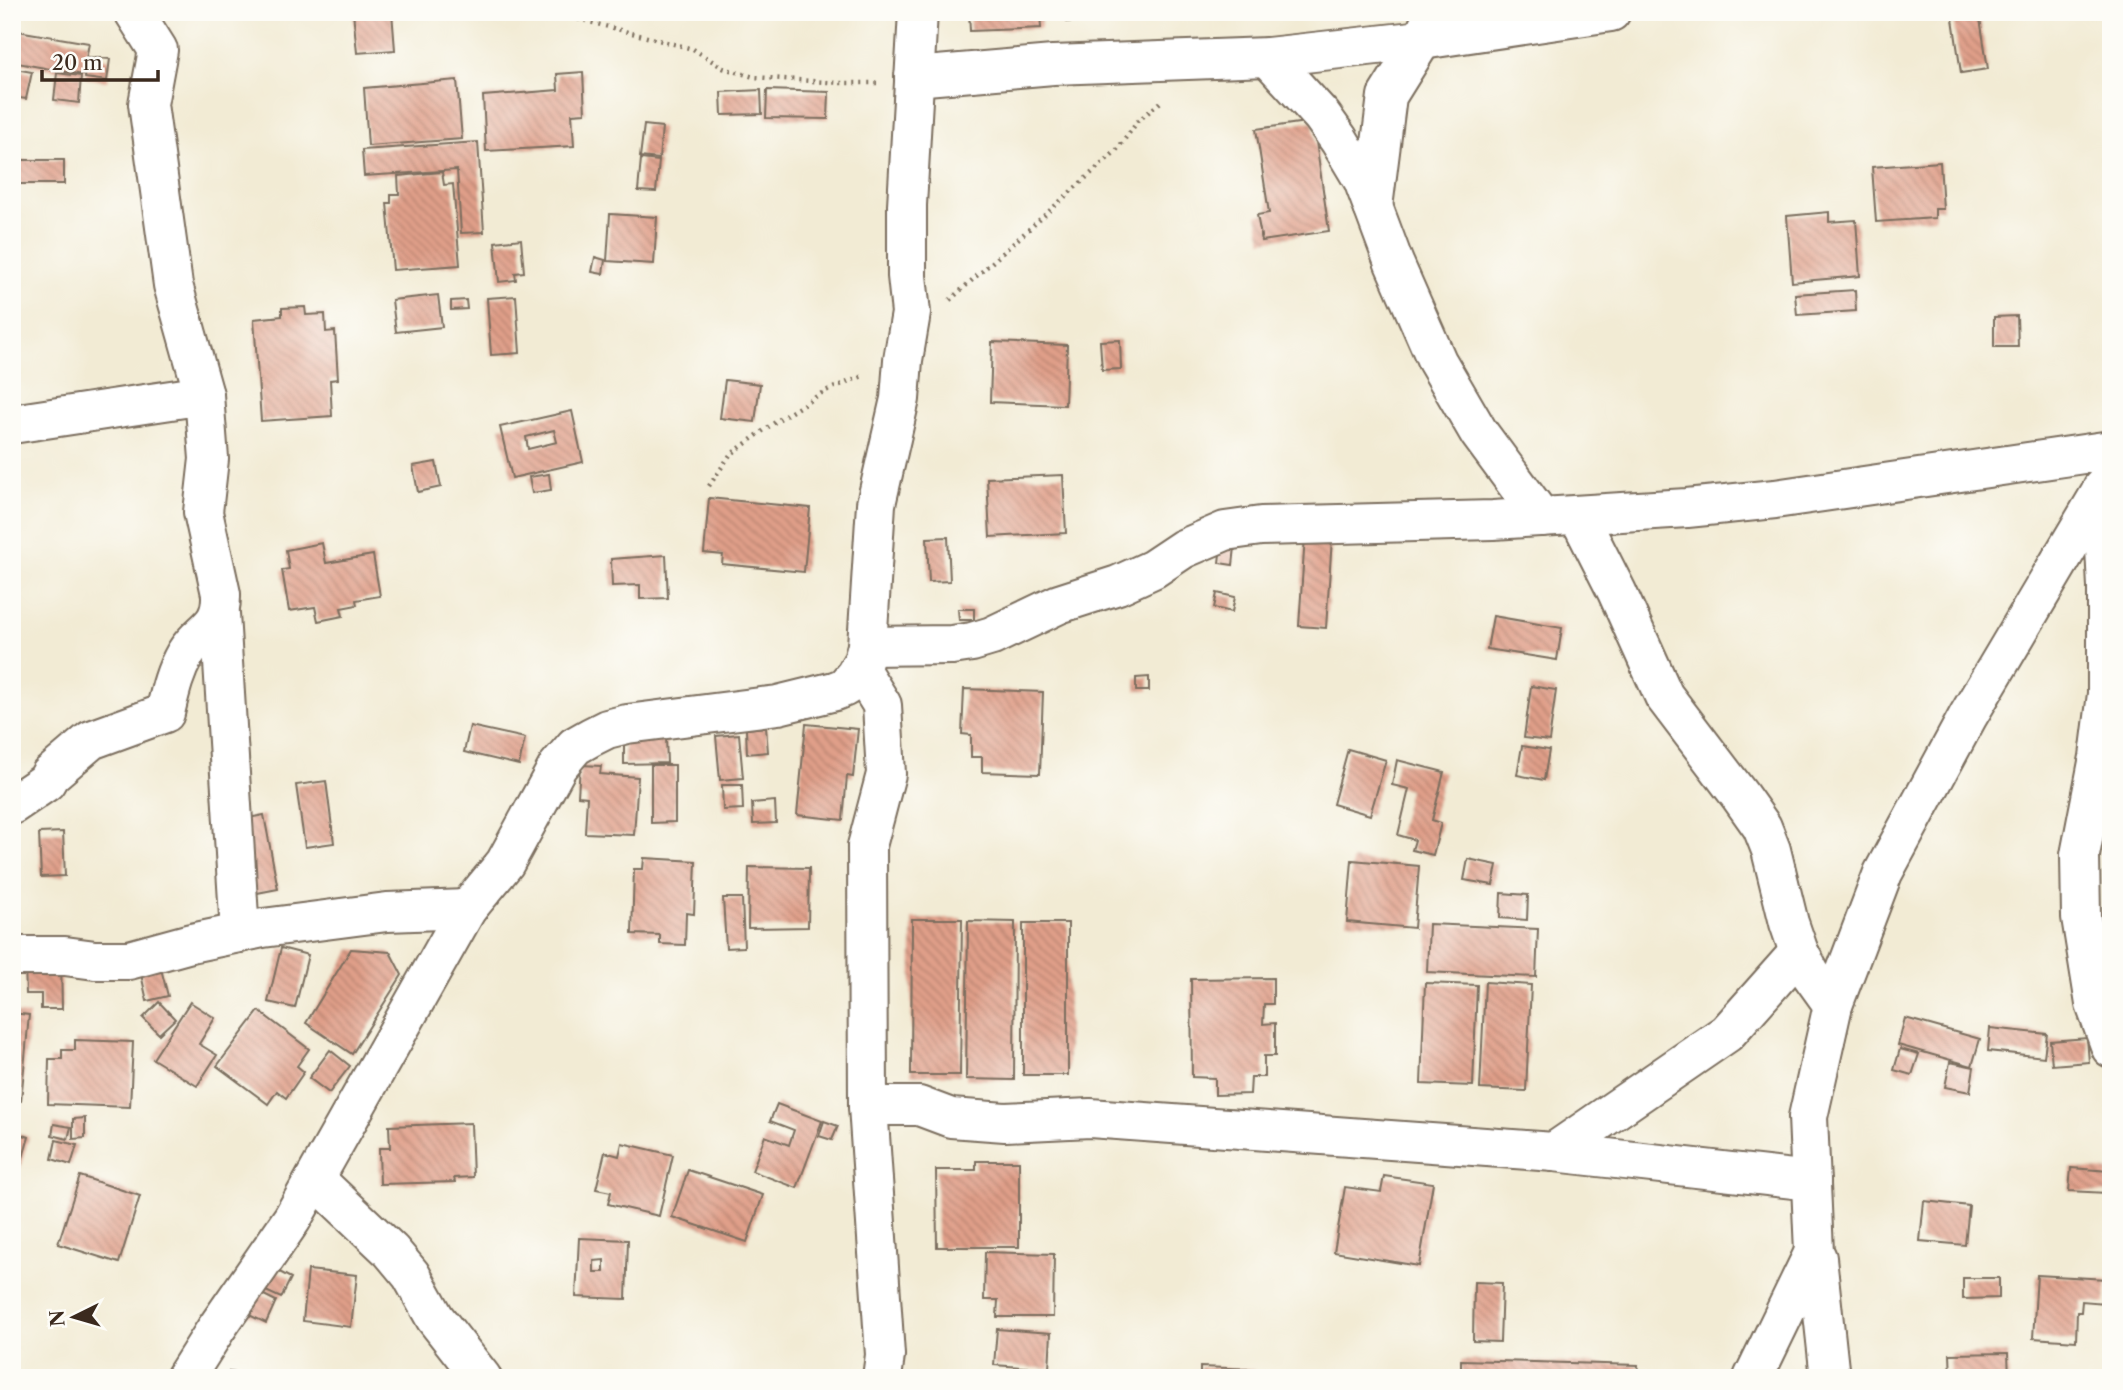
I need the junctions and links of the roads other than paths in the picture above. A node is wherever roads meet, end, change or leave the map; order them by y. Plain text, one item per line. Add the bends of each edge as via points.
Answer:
1 (134, 12) edge
2 (918, 12) edge
3 (1611, 12) edge
4 (1428, 26) edge
5 (1268, 57) junction
6 (915, 77) junction
7 (1373, 207) junction
8 (204, 395) junction
9 (12, 424) edge
10 (2111, 450) edge
11 (2106, 482) edge
12 (1559, 516) junction
13 (219, 614) junction
14 (863, 657) junction
15 (12, 805) edge
16 (467, 909) junction
17 (240, 933) junction
18 (1799, 952) junction
19 (12, 956) edge
20 (1832, 1005) junction
21 (2111, 1048) edge
22 (868, 1106) junction
23 (1554, 1152) junction
24 (315, 1178) junction
25 (1811, 1181) junction
26 (1814, 1252) junction
27 (185, 1378) edge
28 (482, 1378) edge
29 (882, 1378) edge
30 (1753, 1378) edge
31 (1830, 1378) edge

1 - 8 street via 158,50 148,104 173,285
2 - 6 street
3 - 4 street
4 - 5 street
4 - 7 street via 1387,96
5 - 6 street via 1053,65
5 - 7 street via 1339,140
6 - 14 street via 907,205 911,313 900,400 876,504
7 - 12 street via 1437,361 1479,433
8 - 9 street
8 - 13 street via 209,459 204,512 221,594
10 - 12 street via 1775,499
11 - 20 street via 1968,716 1883,873
11 - 21 street via 2107,694 2080,855 2081,918 2095,1004
12 - 14 street via 1225,531 1118,585 1059,604 992,636
12 - 18 street via 1617,592 1664,696 1762,827
13 - 15 street via 174,674 165,713 91,740 46,782
13 - 17 street
14 - 16 street via 845,687 827,693 778,705 627,724 575,746 558,766 505,863
14 - 22 street via 882,705 886,774 867,846
16 - 17 street via 387,912
16 - 24 street
17 - 19 street via 129,960
18 - 20 street
18 - 23 street via 1727,1032
20 - 25 street via 1808,1116
22 - 23 street via 919,1106 951,1118 1005,1122 1090,1118
22 - 29 street via 885,1355
23 - 25 street
24 - 27 street
24 - 28 street via 391,1251
25 - 26 street
26 - 30 street
26 - 31 street

